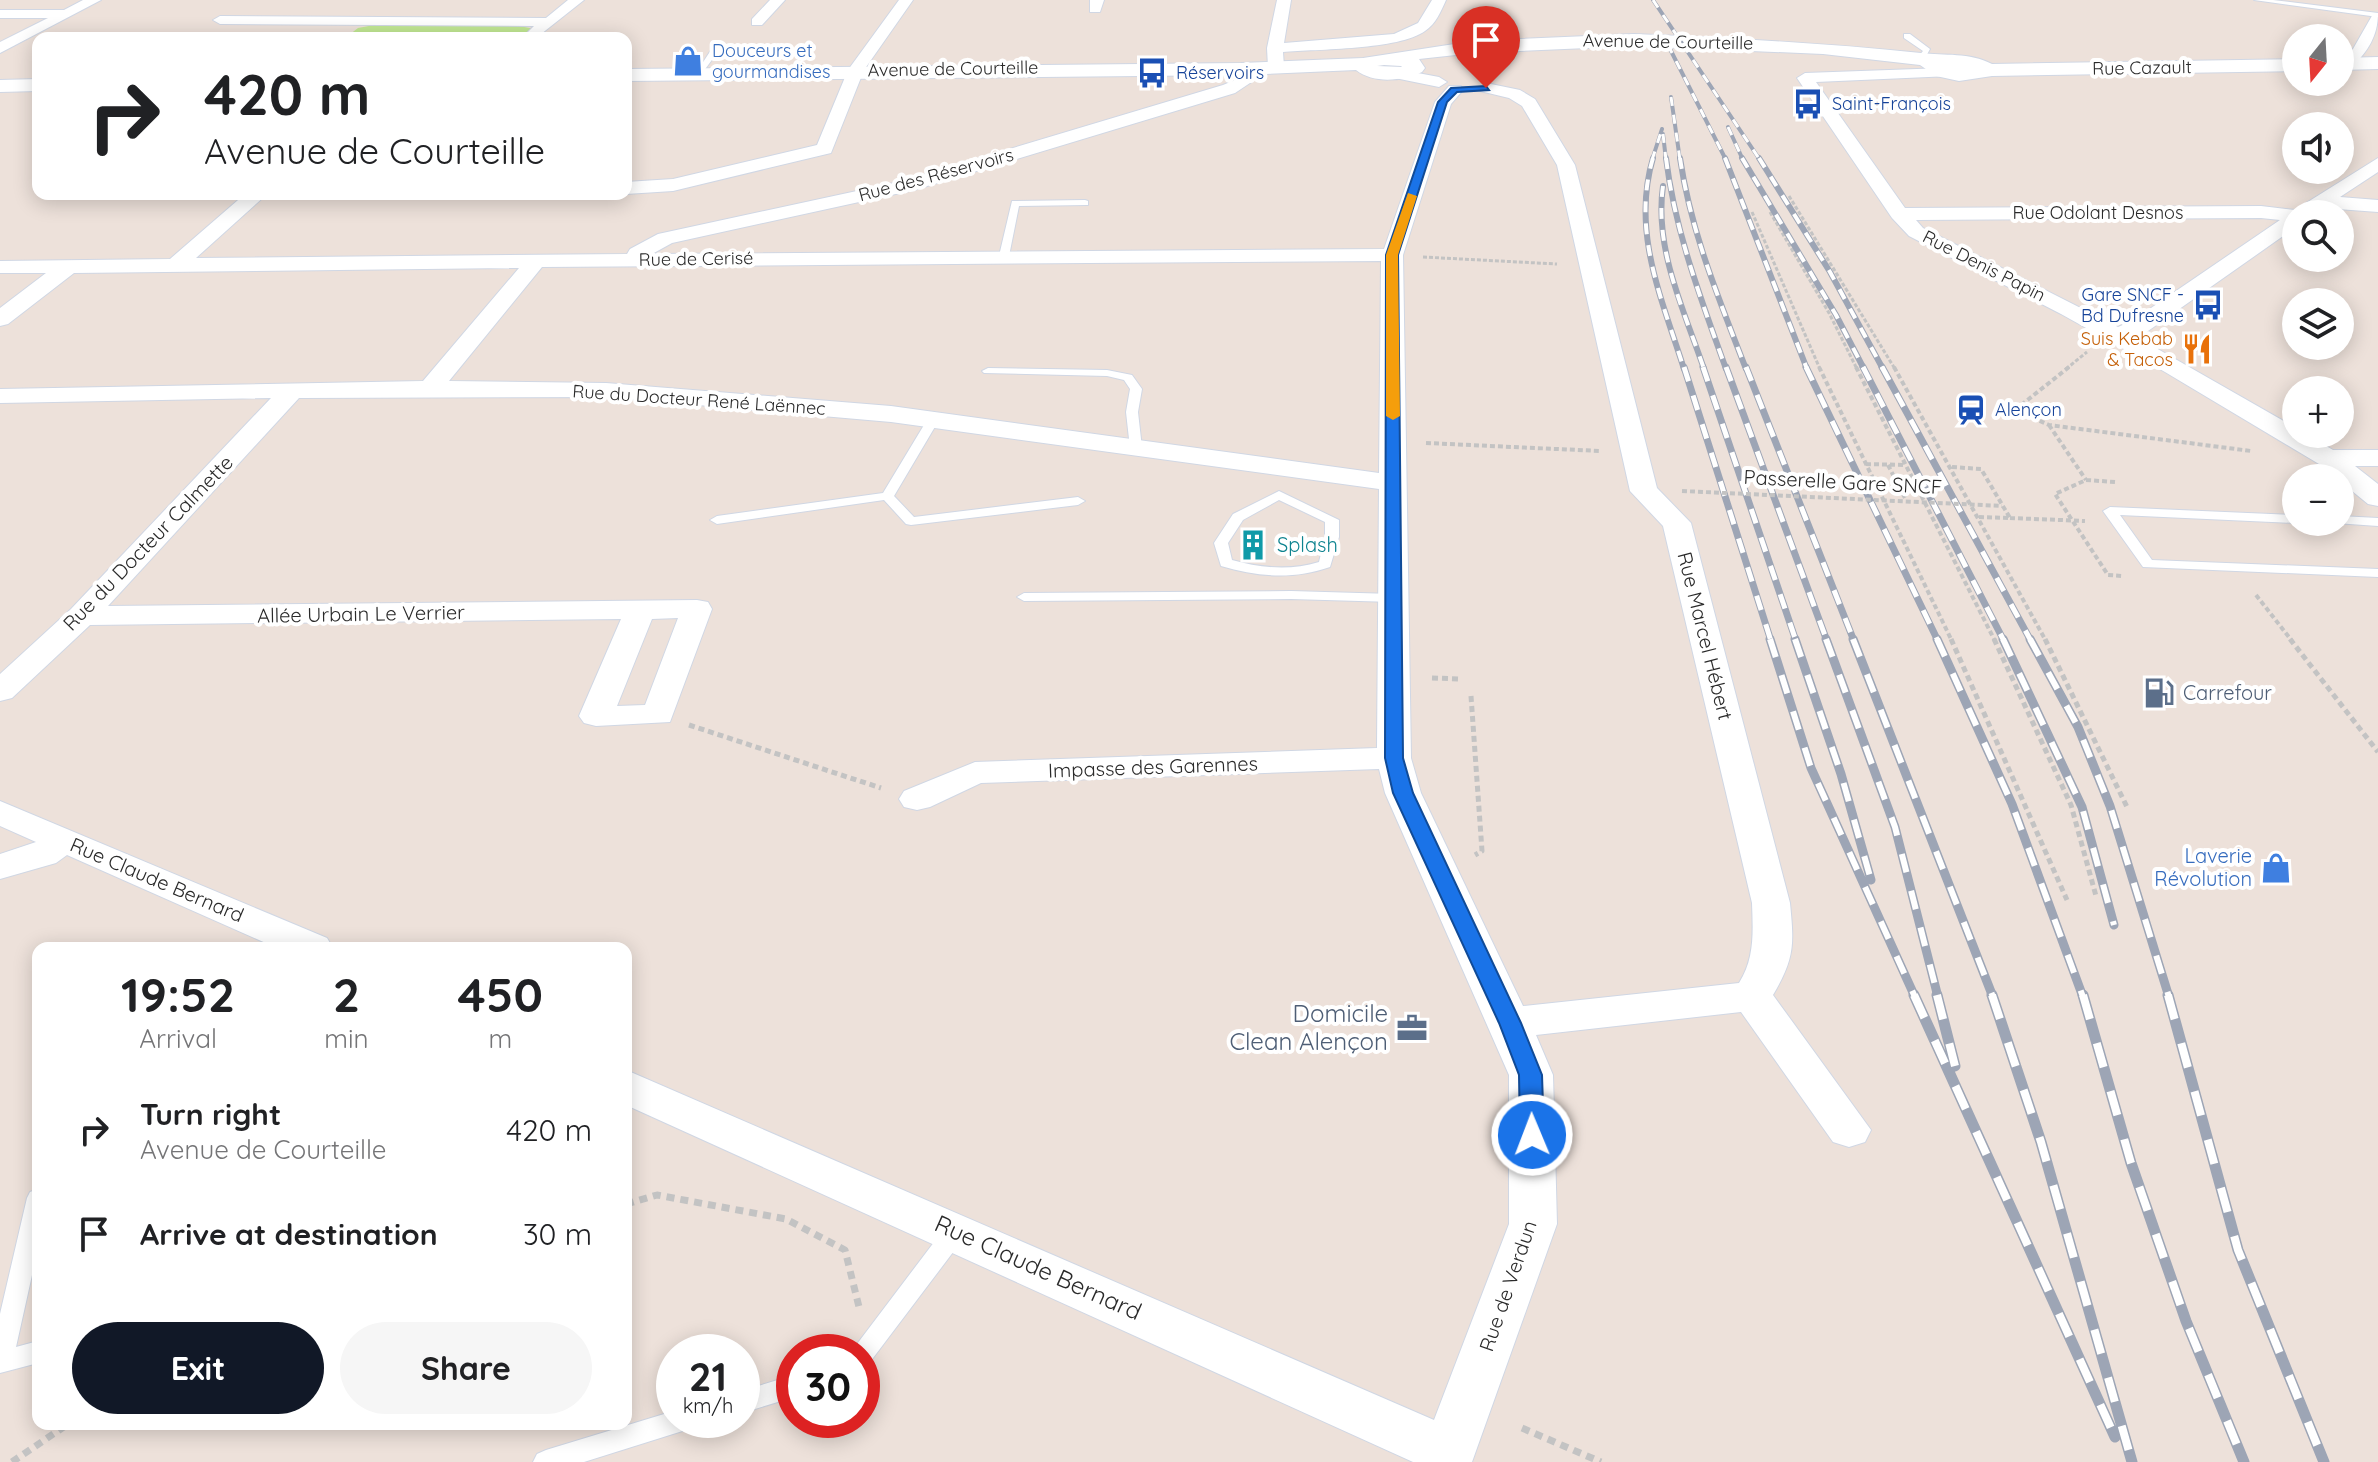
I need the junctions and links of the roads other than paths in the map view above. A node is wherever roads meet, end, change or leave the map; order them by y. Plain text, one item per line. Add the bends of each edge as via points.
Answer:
1 (94, 0) edge
2 (577, 0) edge
3 (778, 0) edge
4 (906, 0) edge
5 (1284, 0) edge
6 (1439, 0) edge
7 (2257, 0) edge
8 (240, 7) dead end
9 (68, 13) junction
10 (0, 14) edge
11 (2378, 16) edge
12 (355, 21) junction
13 (550, 22) junction
14 (757, 22) dead end
15 (339, 32) edge
16 (537, 32) edge
17 (1907, 36) dead end
18 (0, 48) edge
19 (716, 49) dead end
20 (2354, 51) edge
21 (1275, 57) junction
22 (2354, 60) edge
23 (2378, 60) edge
24 (1934, 64) junction
25 (2282, 65) edge
26 (1389, 67) junction
27 (856, 70) junction
28 (697, 74) junction
29 (632, 75) edge
30 (1239, 76) junction
31 (1805, 78) joint
32 (1463, 82) junction
33 (32, 85) edge
34 (0, 86) edge
35 (2378, 164) edge
36 (632, 188) edge
37 (250, 200) edge
38 (2326, 200) edge
39 (1085, 203) dead end
40 (2354, 204) edge
41 (2378, 206) edge
42 (1899, 214) junction
43 (2282, 215) edge
44 (2282, 227) edge
45 (1004, 256) junction
46 (1407, 256) junction
47 (627, 260) junction
48 (536, 261) junction
49 (177, 264) junction
50 (70, 265) junction
51 (0, 267) edge
52 (4, 312) edge
53 (2117, 335) junction
54 (988, 371) dead end
55 (430, 388) junction
56 (292, 391) junction
57 (0, 396) edge
58 (933, 420) junction
59 (1136, 448) junction
60 (2328, 458) junction
61 (2378, 458) edge
62 (1281, 467) junction
63 (1393, 483) junction
64 (1279, 495) junction
65 (887, 496) junction
66 (2378, 498) edge
67 (1078, 501) dead end
68 (2282, 518) edge
69 (717, 520) dead end
70 (2354, 521) edge
71 (2378, 522) edge
72 (2378, 573) edge
73 (1024, 597) dead end
74 (1393, 598) junction
75 (640, 611) junction
76 (82, 616) junction
77 (0, 691) edge
78 (1394, 758) junction
79 (917, 799) road end
80 (0, 812) edge
81 (64, 841) junction
82 (0, 867) edge
83 (300, 942) edge
84 (1752, 996) junction
85 (1510, 1023) junction
86 (632, 1089) edge
87 (1849, 1130) dead end
88 (32, 1224) edge
89 (956, 1231) junction
90 (879, 1334) edge
91 (32, 1354) edge
92 (0, 1362) edge
93 (656, 1428) edge
94 (1447, 1457) edge
95 (546, 1462) edge

1 - 9 street
2 - 13 street
3 - 14 street
4 - 27 street
5 - 21 street
6 - 21 street via 1427,24 1415,33
7 - 11 lane
8 - 12 street via 220,20
9 - 10 street
9 - 18 street
11 - 20 street
12 - 13 street
12 - 15 street
13 - 16 street
17 - 24 lane
19 - 28 lane
21 - 26 street, Avenue de Courteille
21 - 30 street, Avenue de Courteille
22 - 23 street
24 - 25 street, Rue Cazault via 1978,75 1988,70
24 - 26 street, Avenue de Courteille via 1777,45 1621,40 1474,47 1415,54
24 - 31 street, Rue Cazault
26 - 30 street, Avenue de Courteille
26 - 32 street, Avenue de Courteille
26 - 32 street, Avenue de Courteille
27 - 28 street, Avenue de Courteille
27 - 30 street, Avenue de Courteille via 1183,69
27 - 36 street via 825,149 673,185
28 - 29 street, Avenue de Courteille
30 - 47 street, Rue des Réservoirs via 1229,89 962,171 665,238
31 - 42 street, Rue Denis Papin
32 - 46 street, Rue de Verdun via 1443,102
32 - 84 street, Rue Marcel Hébert via 1514,94 1529,103 1566,165 1644,491 1677,523 1771,903 1769,968
33 - 34 street
35 - 38 street
37 - 49 street
39 - 45 lane via 1015,203
40 - 41 street
42 - 43 street, Rue Odolant Desnos
42 - 53 street, Rue Denis Papin via 1922,236
44 - 53 street via 2140,326
45 - 46 street, Rue de Cerisé
45 - 47 street, Rue de Cerisé
46 - 63 street, Rue de Verdun
47 - 48 street, Rue de Cerisé
48 - 49 street, Rue de Cerisé
48 - 55 street
49 - 50 street, Rue de Cerisé
50 - 51 street, Rue de Cerisé
50 - 52 street
53 - 60 street, Rue Denis Papin
54 - 59 lane via 1128,377 1136,389
55 - 56 street, Rue du Docteur René Laënnec
55 - 58 street, Rue du Docteur René Laënnec via 606,390
56 - 57 street, Rue du Docteur René Laënnec
56 - 76 street, Rue du Docteur Calmette
58 - 59 street, Rue du Docteur René Laënnec
58 - 65 lane
59 - 62 street, Rue du Docteur René Laënnec
60 - 61 street
60 - 66 street, Rue Denis Papin
62 - 63 street, Rue du Docteur René Laënnec
62 - 64 lane
63 - 74 street, Rue de Verdun
64 - 64 lane via 1332,520 1325,564 1288,572 1226,563 1221,543 1238,517
65 - 67 lane via 911,521
65 - 69 lane
68 - 72 lane via 2110,511 2148,564
70 - 71 lane
73 - 74 lane
74 - 78 street, Rue de Verdun
75 - 75 street, Allée Urbain Le Verrier via 596,716 658,715 697,609
75 - 76 street, Allée Urbain Le Verrier
76 - 77 street, Rue du Docteur Calmette
78 - 79 street, Impasse des Garennes via 975,773
78 - 85 street, Rue de Verdun via 1403,793
80 - 81 street, Rue Claude Bernard
81 - 82 street via 43,854
81 - 83 street, Rue Claude Bernard
84 - 85 street
84 - 87 street
85 - 94 street, Rue de Verdun via 1531,1075 1533,1224
86 - 89 street, Rue Claude Bernard
88 - 92 lane
89 - 90 lane
89 - 94 street, Rue Claude Bernard
91 - 92 lane
93 - 95 lane

